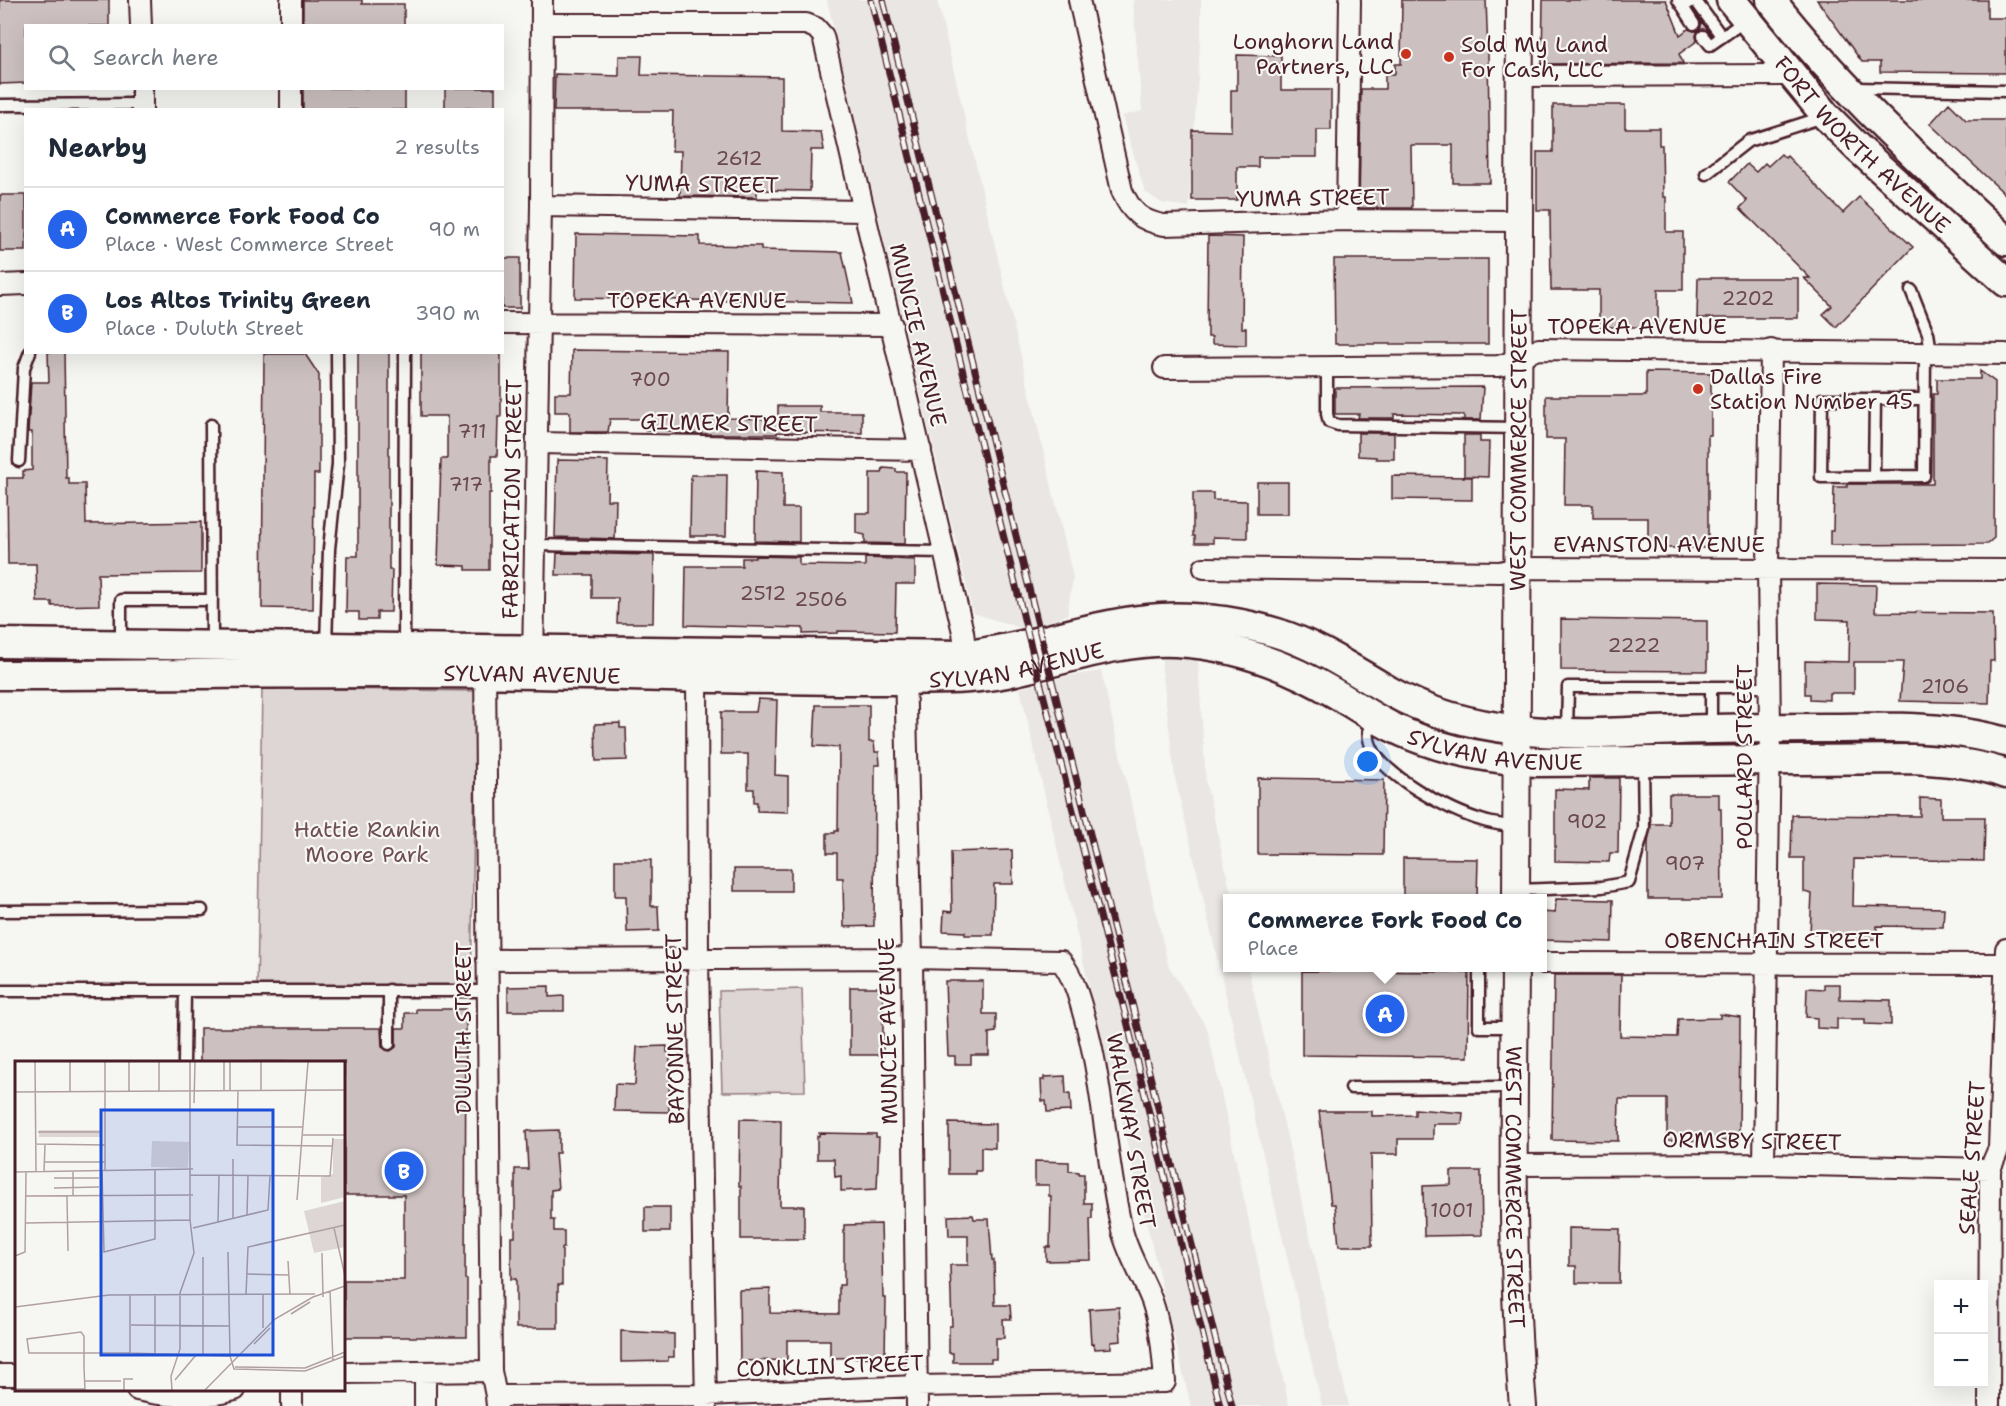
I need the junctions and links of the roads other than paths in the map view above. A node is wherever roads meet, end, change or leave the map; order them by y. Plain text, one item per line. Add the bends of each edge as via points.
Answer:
1 (141, 0) edge
2 (291, 0) edge
3 (542, 0) edge
4 (1079, 0) edge
5 (1350, 0) edge
6 (1520, 0) edge
7 (1694, 0) edge
8 (1771, 0) edge
9 (1680, 4) edge
10 (1742, 16) edge
11 (141, 24) edge
12 (291, 24) edge
13 (542, 24) junction
14 (1694, 24) dead end
15 (1703, 36) dead end
16 (1722, 37) junction
17 (1791, 75) junction
18 (1520, 76) junction
19 (1848, 88) junction
20 (291, 90) edge
21 (2006, 91) edge
22 (142, 101) edge
23 (0, 105) edge
24 (291, 108) edge
25 (1826, 116) junction
26 (1706, 174) dead end
27 (541, 206) junction
28 (863, 211) junction
29 (1347, 220) junction
30 (1520, 221) junction
31 (2006, 241) edge
32 (2006, 282) edge
33 (24, 284) edge
34 (0, 285) edge
35 (1911, 290) dead end
36 (504, 323) edge
37 (539, 323) junction
38 (892, 325) junction
39 (1771, 350) junction
40 (1928, 352) junction
41 (29, 354) edge
42 (337, 354) edge
43 (405, 354) edge
44 (2006, 354) edge
45 (1519, 359) junction
46 (1327, 367) junction
47 (1164, 368) dead end
48 (1875, 399) junction
49 (1925, 399) junction
50 (211, 425) dead end
51 (1518, 428) junction
52 (537, 443) junction
53 (921, 450) junction
54 (19, 461) dead end
55 (1874, 477) junction
56 (535, 545) junction
57 (944, 552) junction
58 (1204, 568) dead end
59 (1517, 568) junction
60 (1768, 568) junction
61 (2006, 570) edge
62 (212, 600) junction
63 (0, 643) edge
64 (212, 647) junction
65 (326, 648) junction
66 (404, 648) junction
67 (966, 655) junction
68 (132, 658) junction
69 (485, 661) junction
70 (533, 661) junction
71 (697, 665) junction
72 (905, 668) junction
73 (0, 675) edge
74 (1711, 687) junction
75 (1770, 687) junction
76 (1371, 716) junction
77 (1711, 728) junction
78 (1770, 728) junction
79 (1517, 730) junction
80 (1568, 733) junction
81 (2006, 742) edge
82 (1517, 760) junction
83 (1769, 761) junction
84 (1643, 762) junction
85 (2006, 774) edge
86 (1517, 827) junction
87 (1516, 894) edge
88 (0, 910) edge
89 (202, 910) dead end
90 (2006, 949) edge
91 (912, 958) junction
92 (487, 960) junction
93 (698, 960) junction
94 (1547, 963) edge
95 (1766, 964) junction
96 (2006, 964) edge
97 (1479, 972) edge
98 (1515, 972) edge
99 (389, 990) junction
100 (0, 991) edge
101 (185, 991) junction
102 (487, 991) junction
103 (1515, 1027) junction
104 (389, 1044) dead end
105 (184, 1061) edge
106 (1514, 1087) junction
107 (1351, 1088) dead end
108 (1764, 1164) junction
109 (1514, 1165) junction
110 (1990, 1169) junction
111 (491, 1371) junction
112 (425, 1372) junction
113 (345, 1373) edge
114 (1165, 1382) joint
115 (916, 1386) junction
116 (144, 1391) edge
117 (223, 1391) edge
118 (180, 1400) edge
119 (706, 1400) edge
120 (496, 1401) edge
121 (425, 1406) edge
122 (916, 1406) edge
123 (1523, 1406) edge
124 (1989, 1406) edge

1 - 11 street
2 - 12 street
3 - 13 street, FABRICATION STREET
4 - 29 street, YUMA STREET via 1122,191 1137,215 1164,225
5 - 29 street
6 - 18 street, WEST COMMERCE STREET
7 - 9 lane
7 - 16 lane
8 - 19 main road, FORT WORTH AVENUE
9 - 14 lane
10 - 16 lane
10 - 17 main road, FORT WORTH AVENUE
10 - 19 main road via 1778,36 1822,85
13 - 27 street, FABRICATION STREET
13 - 28 street, MUNCIE AVENUE via 806,24 816,28 823,36
15 - 16 lane via 1710,45
17 - 18 street
17 - 25 main road, FORT WORTH AVENUE
18 - 30 street, WEST COMMERCE STREET
19 - 21 lane
19 - 31 main road, FORT WORTH AVENUE
20 - 24 street
22 - 23 lane
25 - 26 lane via 1748,141
25 - 32 main road, FORT WORTH AVENUE
27 - 28 street, YUMA STREET
27 - 37 street, FABRICATION STREET
28 - 38 street, MUNCIE AVENUE
29 - 30 street, YUMA STREET
30 - 45 street, WEST COMMERCE STREET
33 - 34 street
35 - 40 lane via 1928,333
36 - 37 street, TOPEKA AVENUE
37 - 38 street, TOPEKA AVENUE
37 - 52 street, FABRICATION STREET
38 - 53 street, MUNCIE AVENUE
39 - 40 street, TOPEKA AVENUE
39 - 45 street, TOPEKA AVENUE via 1539,349
39 - 60 street, POLLARD STREET
40 - 44 street, TOPEKA AVENUE
40 - 49 lane
41 - 54 lane via 24,368
42 - 65 lane via 338,464 329,549
43 - 66 lane
45 - 46 street, TOPEKA AVENUE via 1498,366
45 - 51 street, WEST COMMERCE STREET
46 - 47 street, TOPEKA AVENUE
46 - 51 lane via 1327,414 1329,422 1338,425
48 - 49 lane
48 - 55 lane
48 - 55 lane via 1822,399 1821,477
49 - 55 lane via 1924,476
50 - 62 lane
51 - 59 street, WEST COMMERCE STREET
52 - 53 street, GILMER STREET
52 - 56 street, FABRICATION STREET
53 - 57 street, MUNCIE AVENUE
56 - 57 lane
56 - 70 street, FABRICATION STREET
57 - 67 street, MUNCIE AVENUE
58 - 59 street, EVANSTON AVENUE via 1500,572
59 - 60 street, EVANSTON AVENUE
59 - 79 street, WEST COMMERCE STREET
60 - 61 street, EVANSTON AVENUE
60 - 75 street, POLLARD STREET
62 - 64 lane
62 - 68 lane via 121,600
63 - 68 main road, SYLVAN AVENUE
64 - 65 main road, SYLVAN AVENUE
64 - 68 main road, SYLVAN AVENUE
65 - 66 main road, SYLVAN AVENUE
66 - 69 main road, SYLVAN AVENUE
67 - 72 main road, SYLVAN AVENUE
67 - 79 main road, SYLVAN AVENUE via 1142,620 1210,619 1280,634 1325,652 1393,693 1443,714
68 - 69 main road, SYLVAN AVENUE
68 - 73 main road, SYLVAN AVENUE
69 - 70 main road, SYLVAN AVENUE
69 - 92 street, DULUTH STREET
70 - 71 main road, SYLVAN AVENUE
71 - 72 main road, SYLVAN AVENUE
71 - 93 street, BAYONNE STREET
72 - 76 main road, SYLVAN AVENUE via 970,678 1097,651 1174,642 1230,649 1263,659 1318,684
72 - 91 street, MUNCIE AVENUE
74 - 75 lane
74 - 77 lane
74 - 80 lane via 1568,687
75 - 78 street, POLLARD STREET
76 - 82 main road, SYLVAN AVENUE via 1394,729 1440,745
76 - 86 lane via 1371,745 1388,769 1451,808 1480,820
77 - 78 main road, SYLVAN AVENUE
77 - 80 main road, SYLVAN AVENUE
78 - 81 main road, SYLVAN AVENUE via 1948,730
78 - 83 street, POLLARD STREET
79 - 80 main road, SYLVAN AVENUE
79 - 82 street, WEST COMMERCE STREET
82 - 84 main road, SYLVAN AVENUE
82 - 86 street, WEST COMMERCE STREET
83 - 84 main road, SYLVAN AVENUE
83 - 85 main road, SYLVAN AVENUE via 1913,759 1984,766
83 - 95 street, POLLARD STREET
84 - 87 lane via 1644,829 1629,882
86 - 87 street, WEST COMMERCE STREET
88 - 89 lane
90 - 96 street, SEALE STREET
91 - 93 street
91 - 114 street, WALKWAY STREET via 1061,961 1069,971 1095,1059 1123,1233 1152,1302 1163,1349
91 - 115 street, MUNCIE AVENUE
92 - 93 street
92 - 102 street, DULUTH STREET
93 - 119 street, BAYONNE STREET
94 - 95 street, OBENCHAIN STREET
95 - 96 street, OBENCHAIN STREET
95 - 108 street, POLLARD STREET
96 - 110 street, SEALE STREET via 1999,1148
97 - 103 lane via 1479,1027
98 - 103 street, WEST COMMERCE STREET
99 - 101 lane
99 - 102 lane
99 - 104 lane
100 - 101 lane
101 - 105 lane
102 - 111 street, DULUTH STREET
103 - 106 street, WEST COMMERCE STREET
106 - 107 lane
106 - 109 street, WEST COMMERCE STREET
108 - 109 street, ORMSBY STREET
108 - 110 street, ORMSBY STREET
109 - 123 street, WEST COMMERCE STREET via 1517,1341
110 - 124 street, SEALE STREET
111 - 112 street
111 - 120 street, DULUTH STREET
112 - 113 street
112 - 121 street
114 - 115 street, CONKLIN STREET
115 - 119 street, CONKLIN STREET
115 - 122 street, MUNCIE AVENUE
116 - 118 street
117 - 118 street
119 - 120 street, CONKLIN STREET

